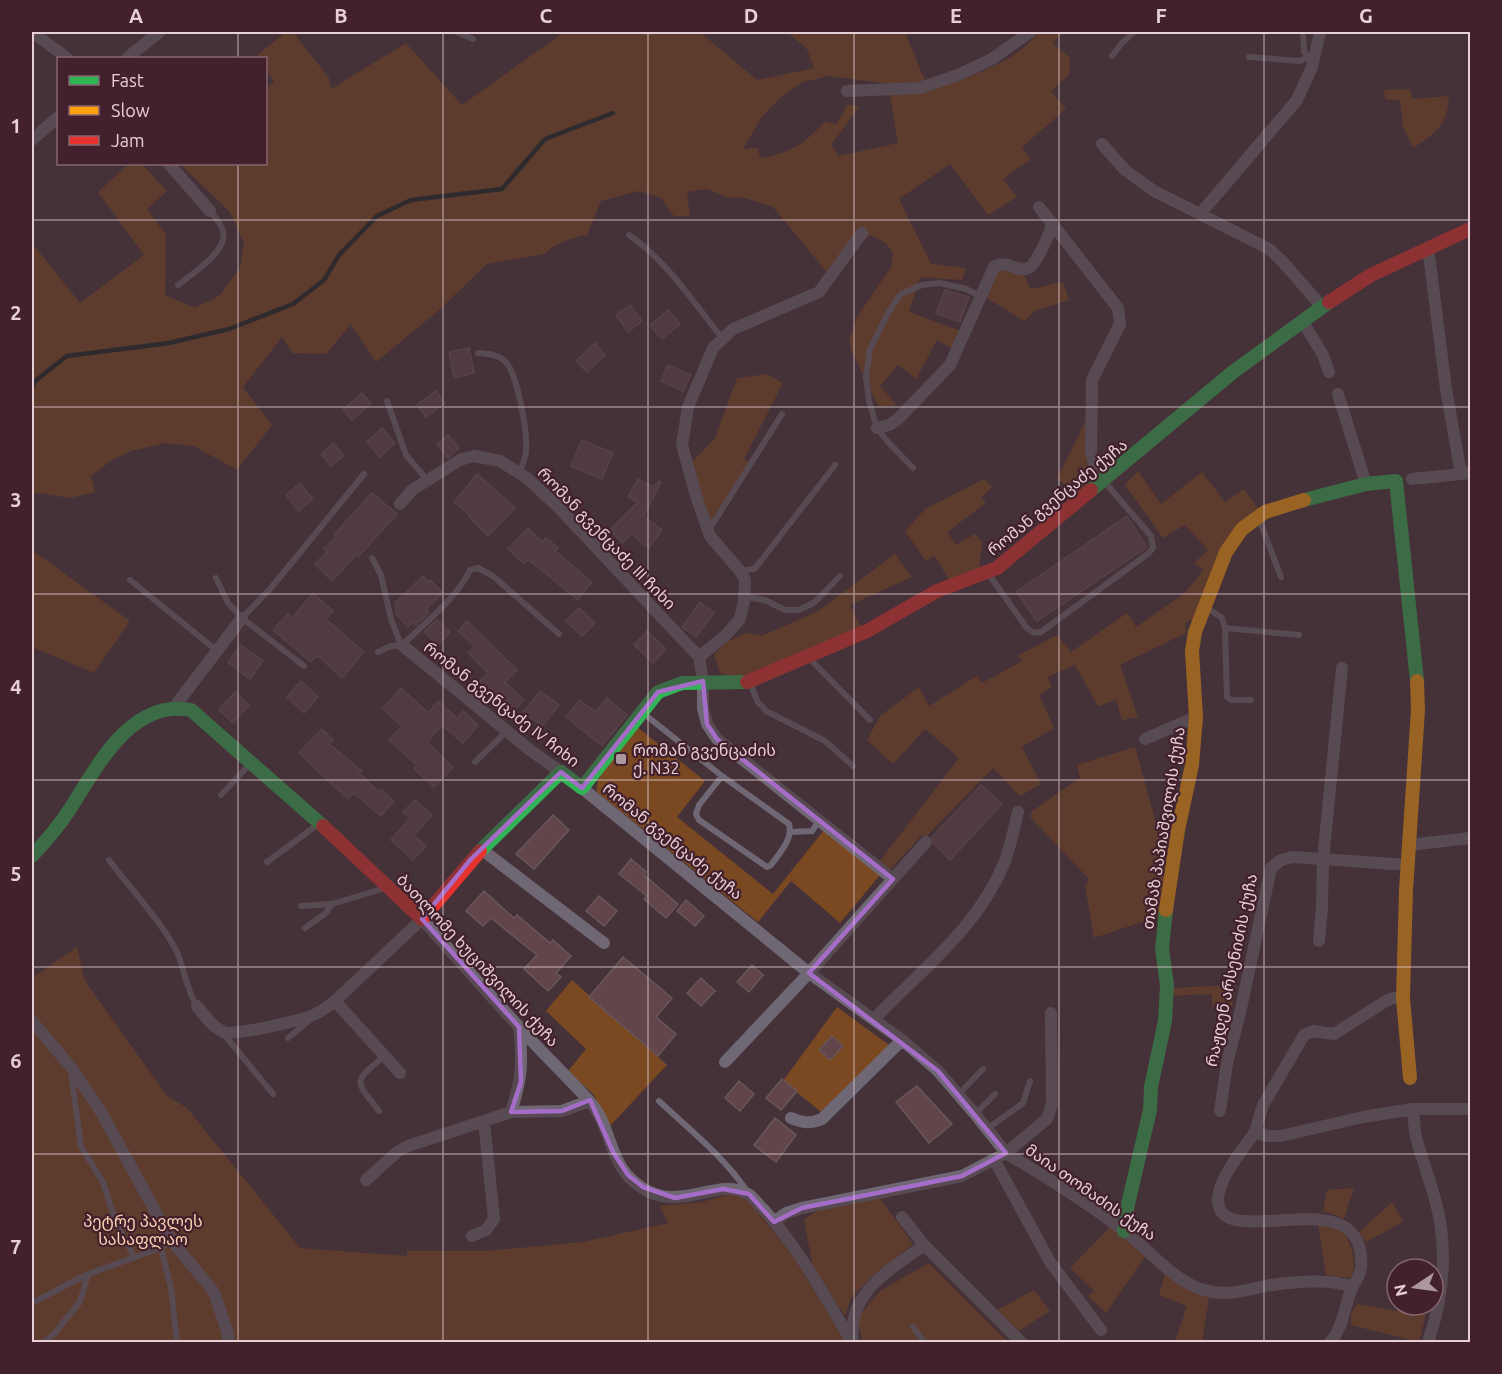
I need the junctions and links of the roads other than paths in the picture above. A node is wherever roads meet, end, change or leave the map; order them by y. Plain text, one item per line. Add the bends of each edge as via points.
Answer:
1 (32, 32) edge
2 (159, 32) edge
3 (457, 32) edge
4 (1030, 32) edge
5 (1134, 32) edge
6 (1303, 32) edge
7 (1320, 32) edge
8 (473, 39) dead end
9 (1112, 56) dead end
10 (66, 57) edge
11 (128, 57) edge
12 (1249, 57) dead end
13 (1311, 58) junction
14 (847, 91) dead end
15 (57, 118) edge
16 (32, 140) edge
17 (1102, 144) dead end
18 (170, 165) edge
19 (1039, 207) dead end
20 (210, 211) joint
21 (1200, 213) junction
22 (1053, 224) junction
23 (1470, 230) edge
24 (862, 233) dead end
25 (629, 235) dead end
26 (1428, 247) junction
27 (178, 285) dead end
28 (980, 296) junction
29 (1322, 307) junction
30 (1303, 321) junction
31 (722, 338) junction
32 (478, 353) dead end
33 (1329, 372) dead end
34 (1338, 394) dead end
35 (387, 401) dead end
36 (782, 414) dead end
37 (877, 428) junction
38 (835, 465) dead end
39 (914, 468) dead end
40 (364, 474) dead end
41 (519, 474) junction
42 (1466, 474) edge
43 (1412, 479) dead end
44 (427, 480) junction
45 (1104, 481) junction
46 (1366, 484) junction
47 (400, 504) dead end
48 (1258, 518) junction
49 (708, 531) junction
50 (372, 558) dead end
51 (740, 571) junction
52 (988, 573) junction
53 (840, 576) dead end
54 (1281, 577) dead end
55 (216, 578) dead end
56 (130, 580) dead end
57 (744, 597) junction
58 (1204, 606) junction
59 (242, 618) junction
60 (1225, 628) junction
61 (559, 634) dead end
62 (1299, 635) dead end
63 (402, 645) junction
64 (216, 650) junction
65 (378, 652) dead end
66 (699, 657) junction
67 (809, 657) junction
68 (304, 666) dead end
69 (1342, 668) dead end
70 (703, 681) junction
71 (750, 682) junction
72 (1251, 700) dead end
73 (175, 706) junction
74 (642, 712) junction
75 (1196, 717) junction
76 (870, 720) dead end
77 (507, 731) junction
78 (1145, 739) dead end
79 (475, 762) dead end
80 (252, 763) junction
81 (853, 766) dead end
82 (561, 772) junction
83 (722, 776) junction
84 (582, 788) junction
85 (221, 795) dead end
86 (1018, 812) dead end
87 (819, 821) junction
88 (319, 823) junction
89 (791, 832) junction
90 (1470, 838) edge
91 (926, 843) dead end
92 (1409, 845) junction
93 (481, 849) junction
94 (32, 856) edge
95 (1323, 859) junction
96 (109, 860) dead end
97 (267, 861) dead end
98 (1408, 865) junction
99 (893, 879) junction
100 (388, 887) junction
101 (332, 904) junction
102 (301, 906) dead end
103 (422, 919) junction
104 (305, 927) dead end
105 (1318, 941) dead end
106 (604, 943) dead end
107 (809, 973) junction
108 (1403, 998) junction
109 (335, 1001) junction
110 (196, 1006) joint
111 (320, 1012) junction
112 (1051, 1013) dead end
113 (874, 1019) junction
114 (32, 1021) edge
115 (519, 1027) junction
116 (222, 1031) junction
117 (288, 1038) dead end
118 (902, 1040) junction
119 (384, 1056) junction
120 (725, 1062) dead end
121 (70, 1066) junction
122 (983, 1069) dead end
123 (400, 1073) dead end
124 (1410, 1078) dead end
125 (1030, 1081) dead end
126 (273, 1094) dead end
127 (995, 1094) dead end
128 (958, 1095) junction
129 (589, 1101) junction
130 (659, 1101) dead end
131 (1413, 1109) junction
132 (1470, 1109) edge
133 (379, 1111) dead end
134 (1220, 1111) dead end
135 (511, 1112) junction
136 (975, 1113) junction
137 (791, 1118) dead end
138 (484, 1121) junction
139 (987, 1130) junction
140 (1255, 1132) junction
141 (1000, 1157) junction
142 (366, 1180) dead end
143 (749, 1194) junction
144 (902, 1217) dead end
145 (774, 1222) junction
146 (1124, 1231) junction
147 (472, 1236) dead end
148 (166, 1244) junction
149 (924, 1245) junction
150 (134, 1257) junction
151 (88, 1274) junction
152 (1352, 1287) junction
153 (32, 1303) edge
154 (913, 1327) dead end
155 (1101, 1330) dead end
156 (44, 1342) edge
157 (177, 1342) edge
158 (228, 1342) edge
159 (853, 1342) edge
160 (924, 1342) edge
161 (1021, 1342) edge
162 (1330, 1342) edge
163 (1428, 1342) edge

1 - 10 street
2 - 11 street
3 - 8 lane
4 - 14 street via 992,59 920,88
5 - 9 lane
6 - 13 lane via 1304,52
7 - 13 street
12 - 13 lane via 1300,61
13 - 21 street via 1297,100
15 - 16 street
17 - 21 street via 1125,170 1154,191
18 - 20 street
19 - 22 street
20 - 27 lane via 223,231 220,250
21 - 29 street via 1269,249
22 - 28 street via 1035,263 1023,270 998,264
22 - 45 street via 1118,308 1120,320 1092,380 1091,452
23 - 26 street, რომან გვენცაძე ქუჩა
24 - 31 street via 819,292 733,329
25 - 31 lane via 665,267
26 - 29 street, რომან გვენცაძე ქუჩა via 1371,275
26 - 42 street via 1446,389
28 - 37 street via 944,373 898,419
28 - 37 lane via 940,283 901,294 870,349 866,377
29 - 30 street, რომან გვენცაძე ქუჩა
30 - 33 street
30 - 45 street, რომან გვენცაძე ქუჩა via 1233,372
31 - 49 street via 713,348 688,407 682,445
32 - 41 lane via 494,354 506,361 513,374 525,426 526,452
34 - 46 street
35 - 44 lane via 406,455
36 - 49 lane
37 - 39 lane
38 - 51 lane via 754,569
40 - 59 lane
41 - 44 street, რომან გვენცაძე III ჩიხი via 500,460 474,456
41 - 66 street, რომან გვენცაძე III ჩიხი via 558,507
42 - 43 street
44 - 47 street, რომან გვენცაძე III ჩიხი
45 - 52 street, რომან გვენცაძე ქუჩა
45 - 52 lane via 1151,536 1149,553 1036,633 1026,627
46 - 48 street, თამაზ პაპიაშვილის ქუჩა via 1265,512
46 - 92 street, თამაზ პაპიაშვილის ქუჩა via 1396,480 1417,665
48 - 54 lane
48 - 58 street, თამაზ პაპიაშვილის ქუჩა via 1242,529 1226,552
49 - 51 street
50 - 63 lane
51 - 57 street via 745,580
52 - 67 street, რომან გვენცაძე ქუჩა via 937,591 867,631
53 - 57 lane via 815,602 799,610 785,610 765,600
55 - 59 lane via 228,603
56 - 64 lane
57 - 66 street via 740,619
58 - 60 lane via 1222,618
58 - 75 street, თამაზ პაპიაშვილის ქუჩა via 1192,651
59 - 64 street
59 - 68 lane
60 - 62 lane
60 - 72 lane via 1227,697
61 - 63 lane via 493,576 478,568 470,570 452,595
63 - 65 lane
63 - 77 street, რომან გვენცაძე IV ჩიხი
64 - 73 street
66 - 70 street
67 - 71 street, რომან გვენცაძე ქუჩა
67 - 76 lane
69 - 95 street
70 - 71 street, რომან გვენცაძე ქუჩა
70 - 74 street, რომან გვენცაძე ქუჩა via 682,683 658,692
70 - 87 street via 706,724 717,739
71 - 81 lane via 766,711 825,741
73 - 80 street, ბათლომე ხუციშვილის ქუჩა via 191,710
73 - 94 street via 159,709 119,737 99,760 59,825
74 - 83 lane
74 - 84 street, რომან გვენცაძე ქუჩა
75 - 78 street
75 - 146 street, თამაზ პაპიაშვილის ქუჩა via 1192,765 1166,909 1162,950 1167,985 1165,1020
77 - 79 lane
77 - 82 street, რომან გვენცაძე IV ჩიხი
80 - 85 lane
80 - 88 street, ბათლომე ხუციშვილის ქუჩა
82 - 84 street, რომან გვენცაძე IV ჩიხი
82 - 93 street
83 - 89 lane via 789,824
83 - 89 lane via 699,805 699,820 767,867
84 - 107 street, რომან გვენცაძე ქუჩა
86 - 113 street via 1005,860 970,922
87 - 89 lane via 812,831
87 - 99 street
88 - 97 lane
88 - 100 street, ბათლომე ხუციშვილის ქუჩა
90 - 92 street
91 - 99 street
92 - 98 street
93 - 103 street
93 - 106 street
95 - 98 street, რაჟდენ არსენიძის ქუჩა
95 - 105 street
95 - 134 street, რაჟდენ არსენიძის ქუჩა via 1292,857 1271,868 1227,1063
96 - 110 lane via 170,940
98 - 108 street
99 - 107 street
100 - 101 lane
100 - 103 street, ბათლომე ხუციშვილის ქუჩა
101 - 102 lane
101 - 104 lane
103 - 109 street
103 - 115 street, ბათლომე ხუციშვილის ქუჩა
107 - 113 street, რომან გვენცაძე ქუჩა
107 - 120 street
108 - 124 street
108 - 140 street via 1386,1001 1335,1034 1313,1031 1304,1035 1263,1105
109 - 111 street
109 - 119 street
110 - 116 street
111 - 116 street via 235,1034
111 - 117 lane
112 - 141 street via 1052,1104 1047,1119
113 - 118 street, რომან გვენცაძე ქუჩა
114 - 121 street
115 - 129 street, ბათლომე ხუციშვილის ქუჩა
115 - 135 street via 521,1082
116 - 126 lane
118 - 128 street, რომან გვენცაძე ქუჩა via 938,1071
118 - 137 street via 822,1119 801,1123
119 - 123 street
119 - 133 lane via 359,1081
121 - 148 street via 101,1112
121 - 150 lane via 81,1147 103,1182 115,1220
122 - 128 lane
125 - 139 lane via 1023,1103
127 - 136 lane
128 - 136 street, რომან გვენცაძე ქუჩა
129 - 135 street via 562,1111
129 - 143 street, ბათლომე ხუციშვილის ქუჩა via 628,1175 643,1187 675,1198 723,1189
130 - 143 lane via 716,1153
131 - 132 street
131 - 140 street via 1281,1136
131 - 163 street via 1443,1246 1443,1278
135 - 138 street
136 - 139 street, რომან გვენცაძე ქუჩა
138 - 142 street via 408,1146
138 - 147 street via 494,1220 486,1230
139 - 141 street, რომან გვენცაძე ქუჩა
140 - 152 street via 1227,1174 1218,1201 1221,1209 1228,1217 1242,1222 1311,1219 1339,1224 1354,1237 1359,1248 1360,1276
141 - 145 street via 962,1176 802,1208
141 - 146 street, მაია თომაძის ქუჩა via 1044,1176
141 - 155 street via 1050,1262
143 - 145 street
144 - 149 street
145 - 159 street via 797,1251
146 - 152 street, მაია თომაძის ქუჩა via 1188,1284 1205,1291 1334,1281
148 - 150 lane
148 - 157 lane
148 - 158 street via 214,1292
149 - 159 street via 864,1294 854,1311
149 - 161 street
150 - 151 lane
151 - 153 lane
151 - 156 lane via 80,1302
152 - 162 street via 1341,1326
154 - 160 lane

